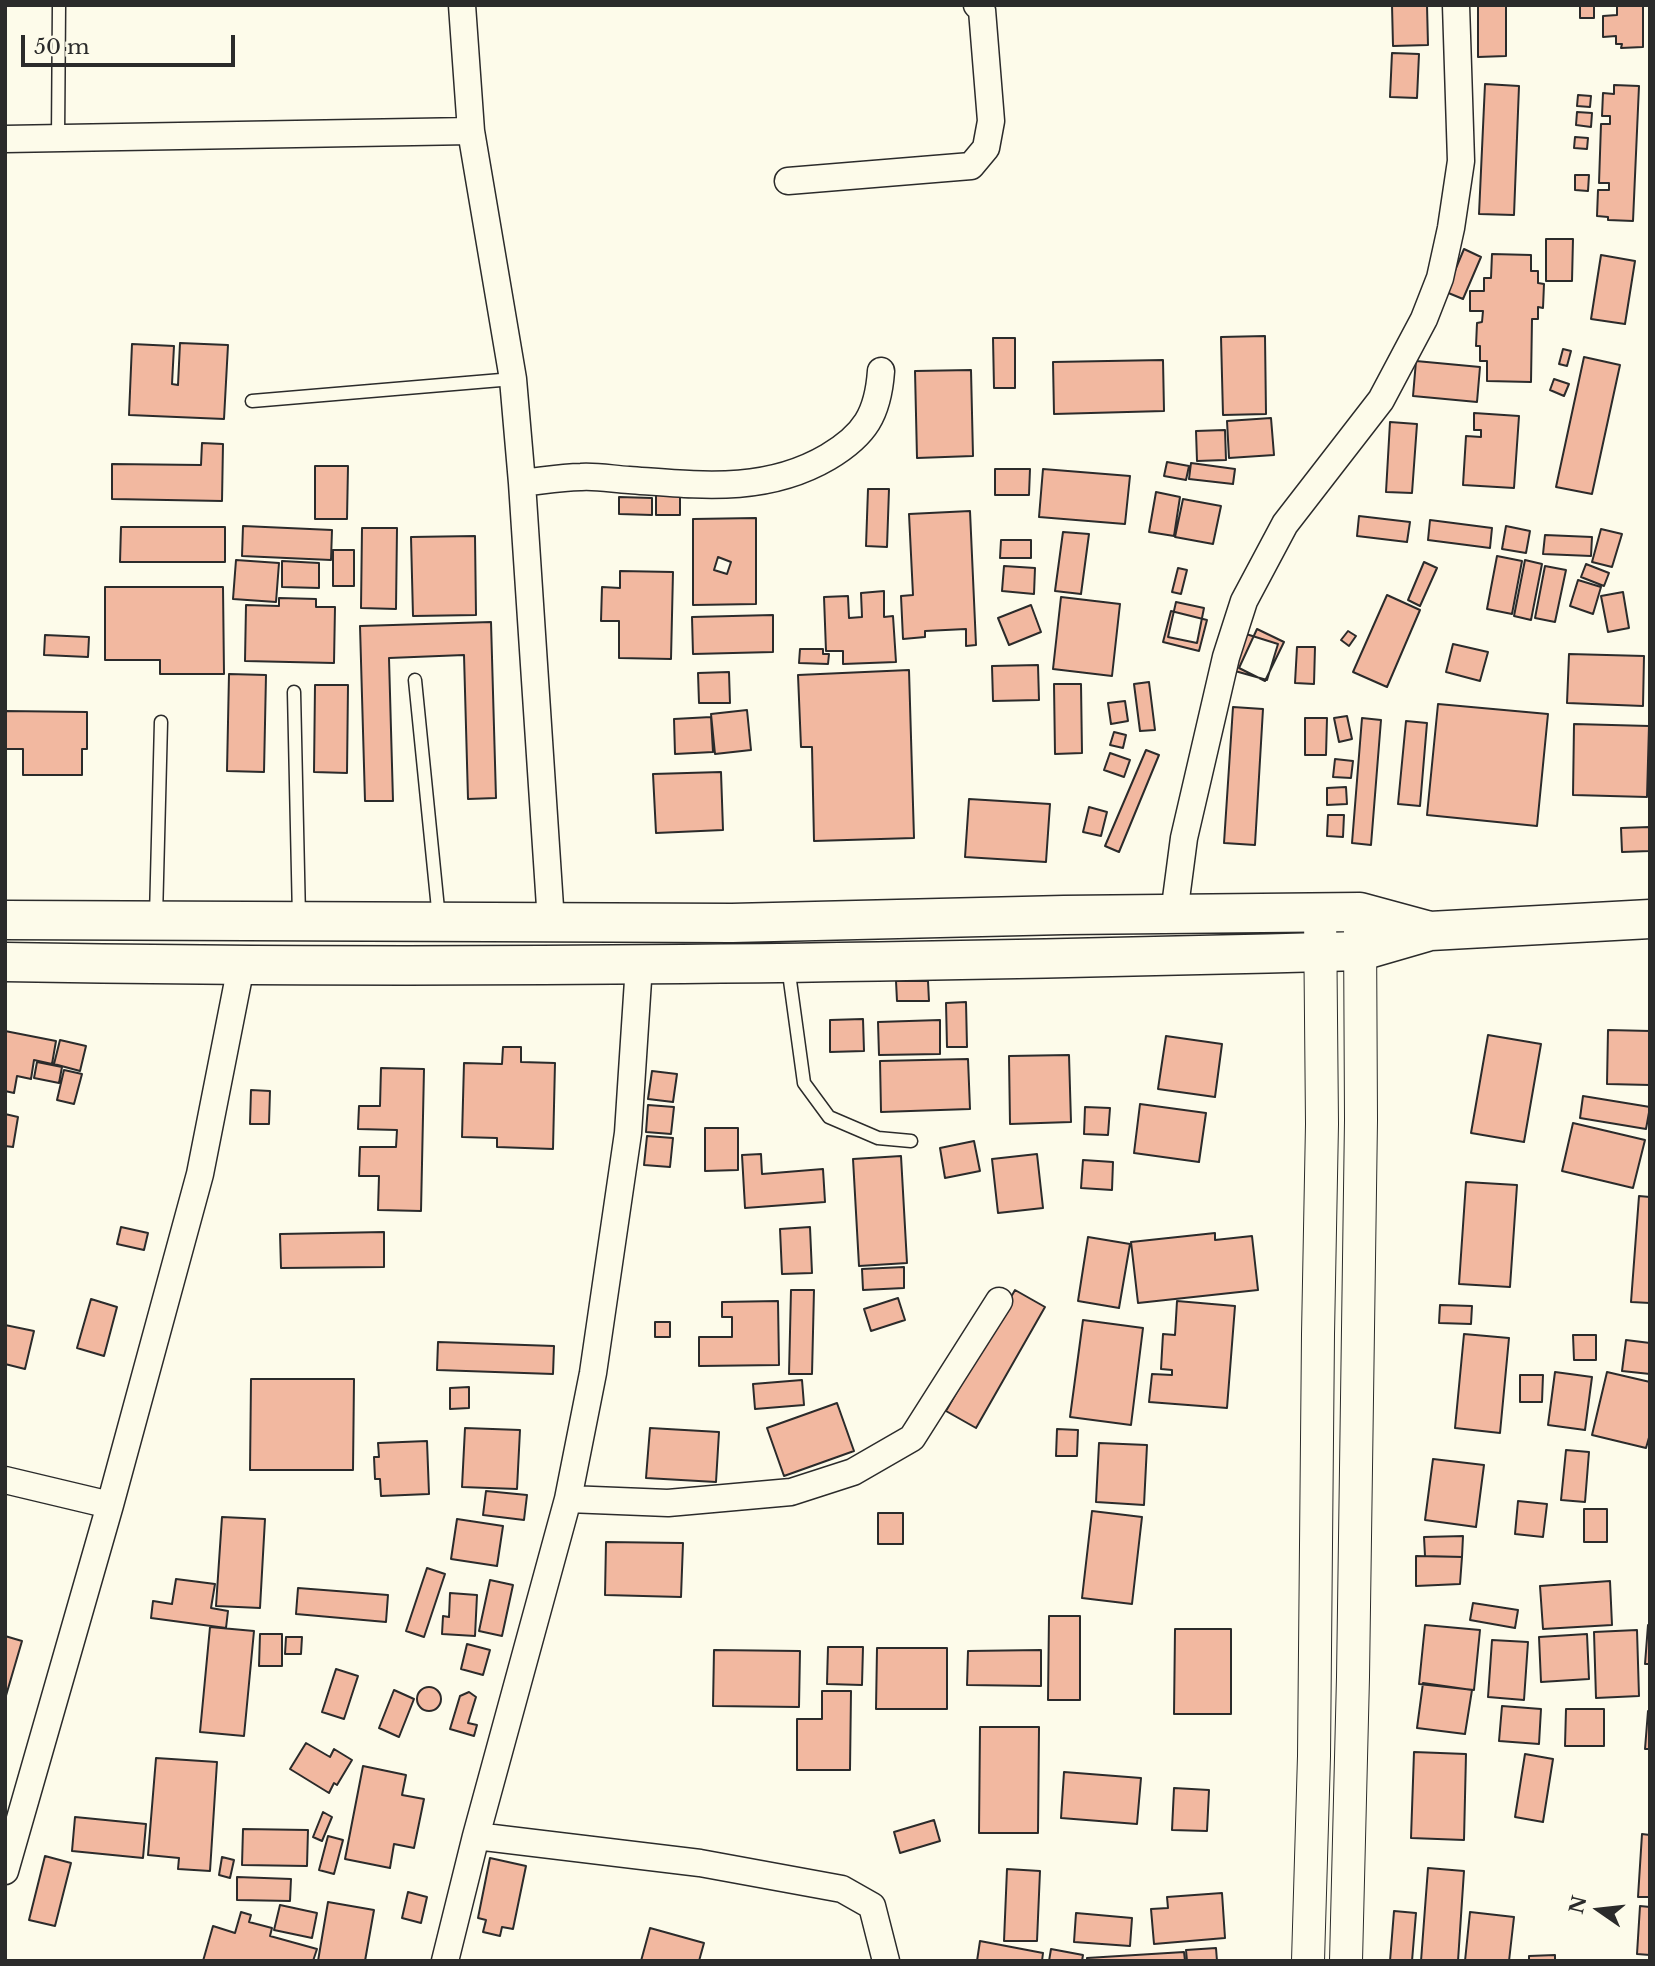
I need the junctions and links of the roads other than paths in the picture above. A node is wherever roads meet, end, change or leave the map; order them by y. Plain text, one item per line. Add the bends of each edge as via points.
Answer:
1 (59, 5) edge
2 (462, 5) edge
3 (977, 5) edge
4 (1456, 5) edge
5 (471, 131) junction
6 (58, 138) junction
7 (5, 139) edge
8 (788, 181) dead end
9 (881, 371) dead end
10 (513, 379) junction
11 (252, 401) dead end
12 (522, 483) junction
13 (415, 680) dead end
14 (293, 692) dead end
15 (161, 722) dead end
16 (1320, 912) junction
17 (1360, 912) junction
18 (1174, 914) junction
19 (1650, 919) edge
20 (5, 920) edge
21 (830, 920) junction
22 (156, 921) junction
23 (299, 922) junction
24 (439, 922) junction
25 (538, 922) junction
26 (1430, 931) junction
27 (1361, 951) junction
28 (1320, 952) junction
29 (5, 962) edge
30 (787, 962) junction
31 (831, 962) junction
32 (526, 965) junction
33 (639, 965) junction
34 (241, 966) junction
35 (911, 1141) dead end
36 (999, 1301) dead end
37 (5, 1480) edge
38 (568, 1499) junction
39 (110, 1505) junction
40 (476, 1836) junction
41 (5, 1871) edge
42 (445, 1961) edge
43 (886, 1961) edge
44 (1308, 1961) edge
45 (1346, 1961) edge

1 - 6 lane
2 - 5 street
3 - 8 street via 982,10 990,121 986,148 971,166
4 - 18 street via 1461,161 1440,278 1381,400 1286,524 1244,601 1226,657 1184,838
5 - 6 street
5 - 10 street
6 - 7 street
9 - 12 street via 871,417 854,440 821,461 782,477 750,484 582,477
10 - 11 lane
10 - 12 street
12 - 25 street
13 - 24 lane
14 - 23 lane
15 - 22 lane
16 - 17 main road
16 - 18 main road
16 - 28 street
17 - 26 main road
17 - 27 street
18 - 21 main road
19 - 26 main road
20 - 22 main road
21 - 25 main road
21 - 31 main road
22 - 23 main road
23 - 24 main road
24 - 25 main road
25 - 32 main road
26 - 27 main road
27 - 28 main road
27 - 45 street
28 - 31 main road
28 - 44 street via 1322,1124
29 - 34 main road
30 - 31 main road
30 - 33 main road
30 - 35 lane via 804,1083 829,1117 878,1138
32 - 33 main road
32 - 34 main road
33 - 38 street via 628,1133 593,1373
34 - 39 street via 200,1174
36 - 38 street via 912,1438 853,1472 791,1492 668,1503
37 - 39 street
38 - 40 street
39 - 41 street
40 - 42 street
40 - 43 street via 700,1863 842,1889 872,1906

